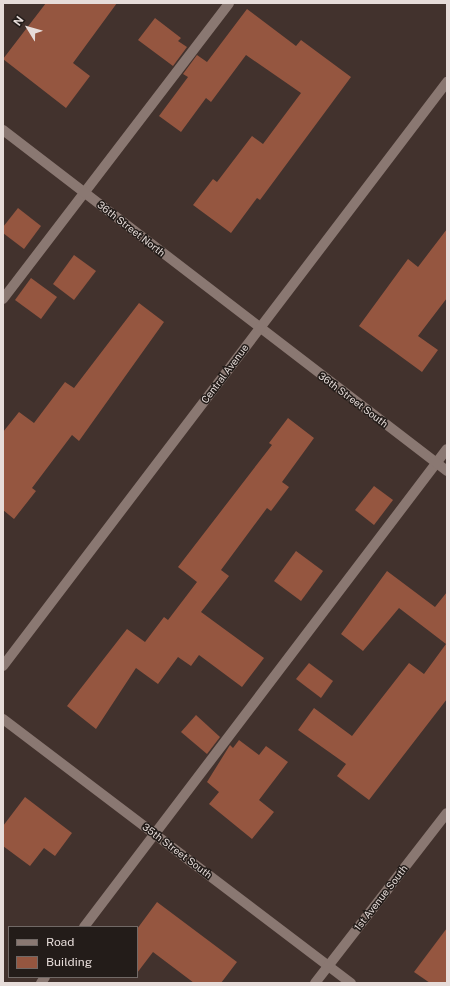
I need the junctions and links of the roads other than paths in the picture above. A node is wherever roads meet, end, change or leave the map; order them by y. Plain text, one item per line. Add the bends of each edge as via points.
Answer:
1 (230, 3) edge
2 (447, 82) edge
3 (3, 130) edge
4 (85, 193) junction
5 (3, 300) edge
6 (260, 328) junction
7 (447, 449) edge
8 (436, 463) junction
9 (447, 471) edge
10 (3, 666) edge
11 (3, 719) edge
12 (447, 813) edge
13 (154, 834) junction
14 (85, 926) edge
15 (328, 965) junction
16 (315, 983) edge
17 (351, 983) edge

1 - 4 street
2 - 6 street, Central Avenue
3 - 4 street, 36th Street North
4 - 5 street
4 - 6 street, 36th Street North
6 - 8 street, 36th Street South
6 - 10 street, Central Avenue
7 - 8 street
8 - 9 street, 36th Street South
8 - 13 street
11 - 13 street, 35th Street South
12 - 15 street, 1st Avenue South
13 - 14 street
13 - 15 street, 35th Street South
15 - 16 street, 1st Avenue South
15 - 17 street, 35th Street South

